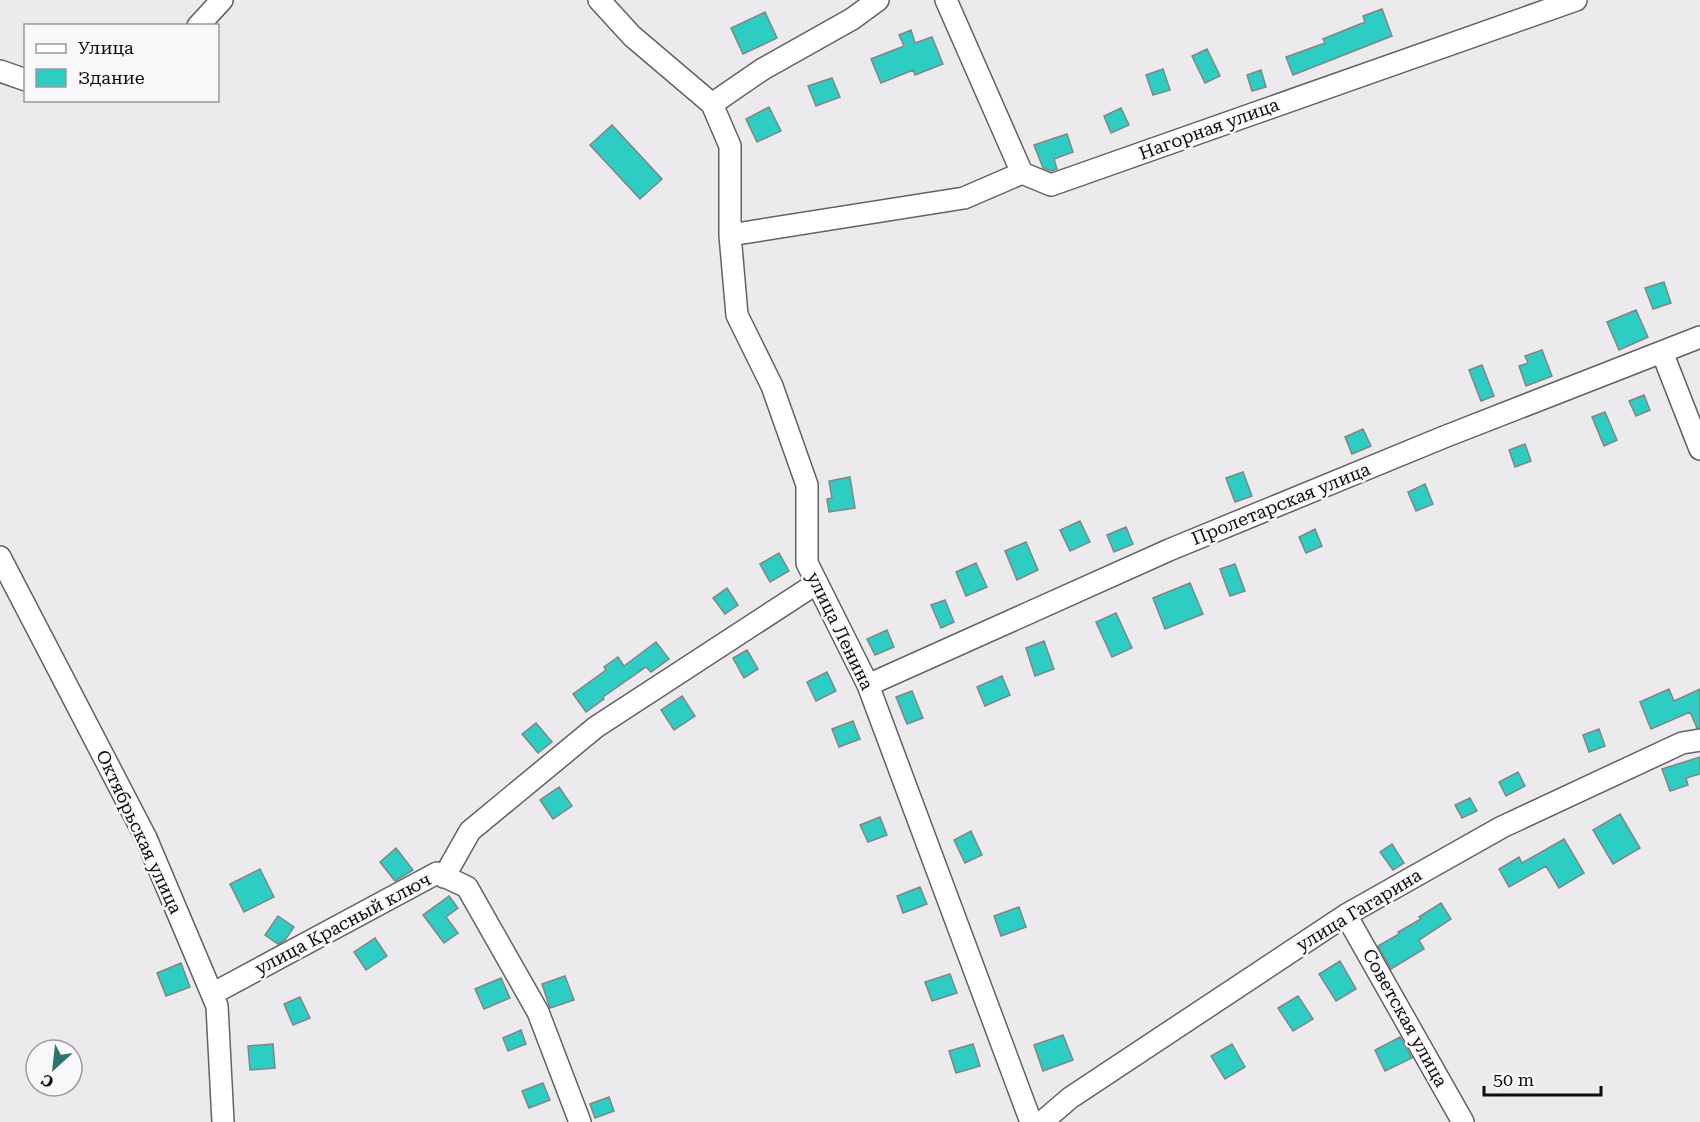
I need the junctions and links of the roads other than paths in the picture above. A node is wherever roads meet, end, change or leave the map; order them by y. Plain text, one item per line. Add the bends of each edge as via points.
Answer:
1 (222, 0) edge
2 (599, 0) edge
3 (878, 0) edge
4 (946, 0) edge
5 (1570, 1) edge
6 (200, 24) edge
7 (0, 71) edge
8 (24, 79) edge
9 (712, 104) junction
10 (1022, 173) junction
11 (730, 235) junction
12 (1700, 338) edge
13 (1662, 352) junction
14 (1700, 449) edge
15 (0, 557) edge
16 (817, 583) junction
17 (868, 685) junction
18 (1700, 740) edge
19 (444, 877) junction
20 (1347, 915) junction
21 (212, 994) junction
22 (223, 1122) edge
23 (580, 1122) edge
24 (1031, 1122) edge
25 (1041, 1122) edge
26 (1463, 1122) edge

1 - 6 street
2 - 9 street, улица Ленина via 632,36
3 - 9 street
4 - 10 street
5 - 10 street, Нагорная улица via 1051,185
7 - 8 street
9 - 11 street, улица Ленина via 730,146
10 - 11 street via 964,198
11 - 16 street, улица Ленина via 737,315 772,386 807,485 807,563
12 - 13 street, Пролетарская улица
13 - 14 street
13 - 17 street, Пролетарская улица via 1169,550
15 - 21 street, Октябрьская улица via 146,838
16 - 17 street, улица Ленина
16 - 19 street via 596,727 470,831
17 - 24 street, улица Ленина
18 - 20 street, улица Гагарина via 1682,743 1502,827
19 - 21 street, улица Красный ключ via 437,873
19 - 23 street, улица Красный ключ via 467,887 537,1012
20 - 25 street, улица Гагарина via 1070,1098
20 - 26 street, Советская улица
21 - 22 street, Октябрьская улица via 217,1005

